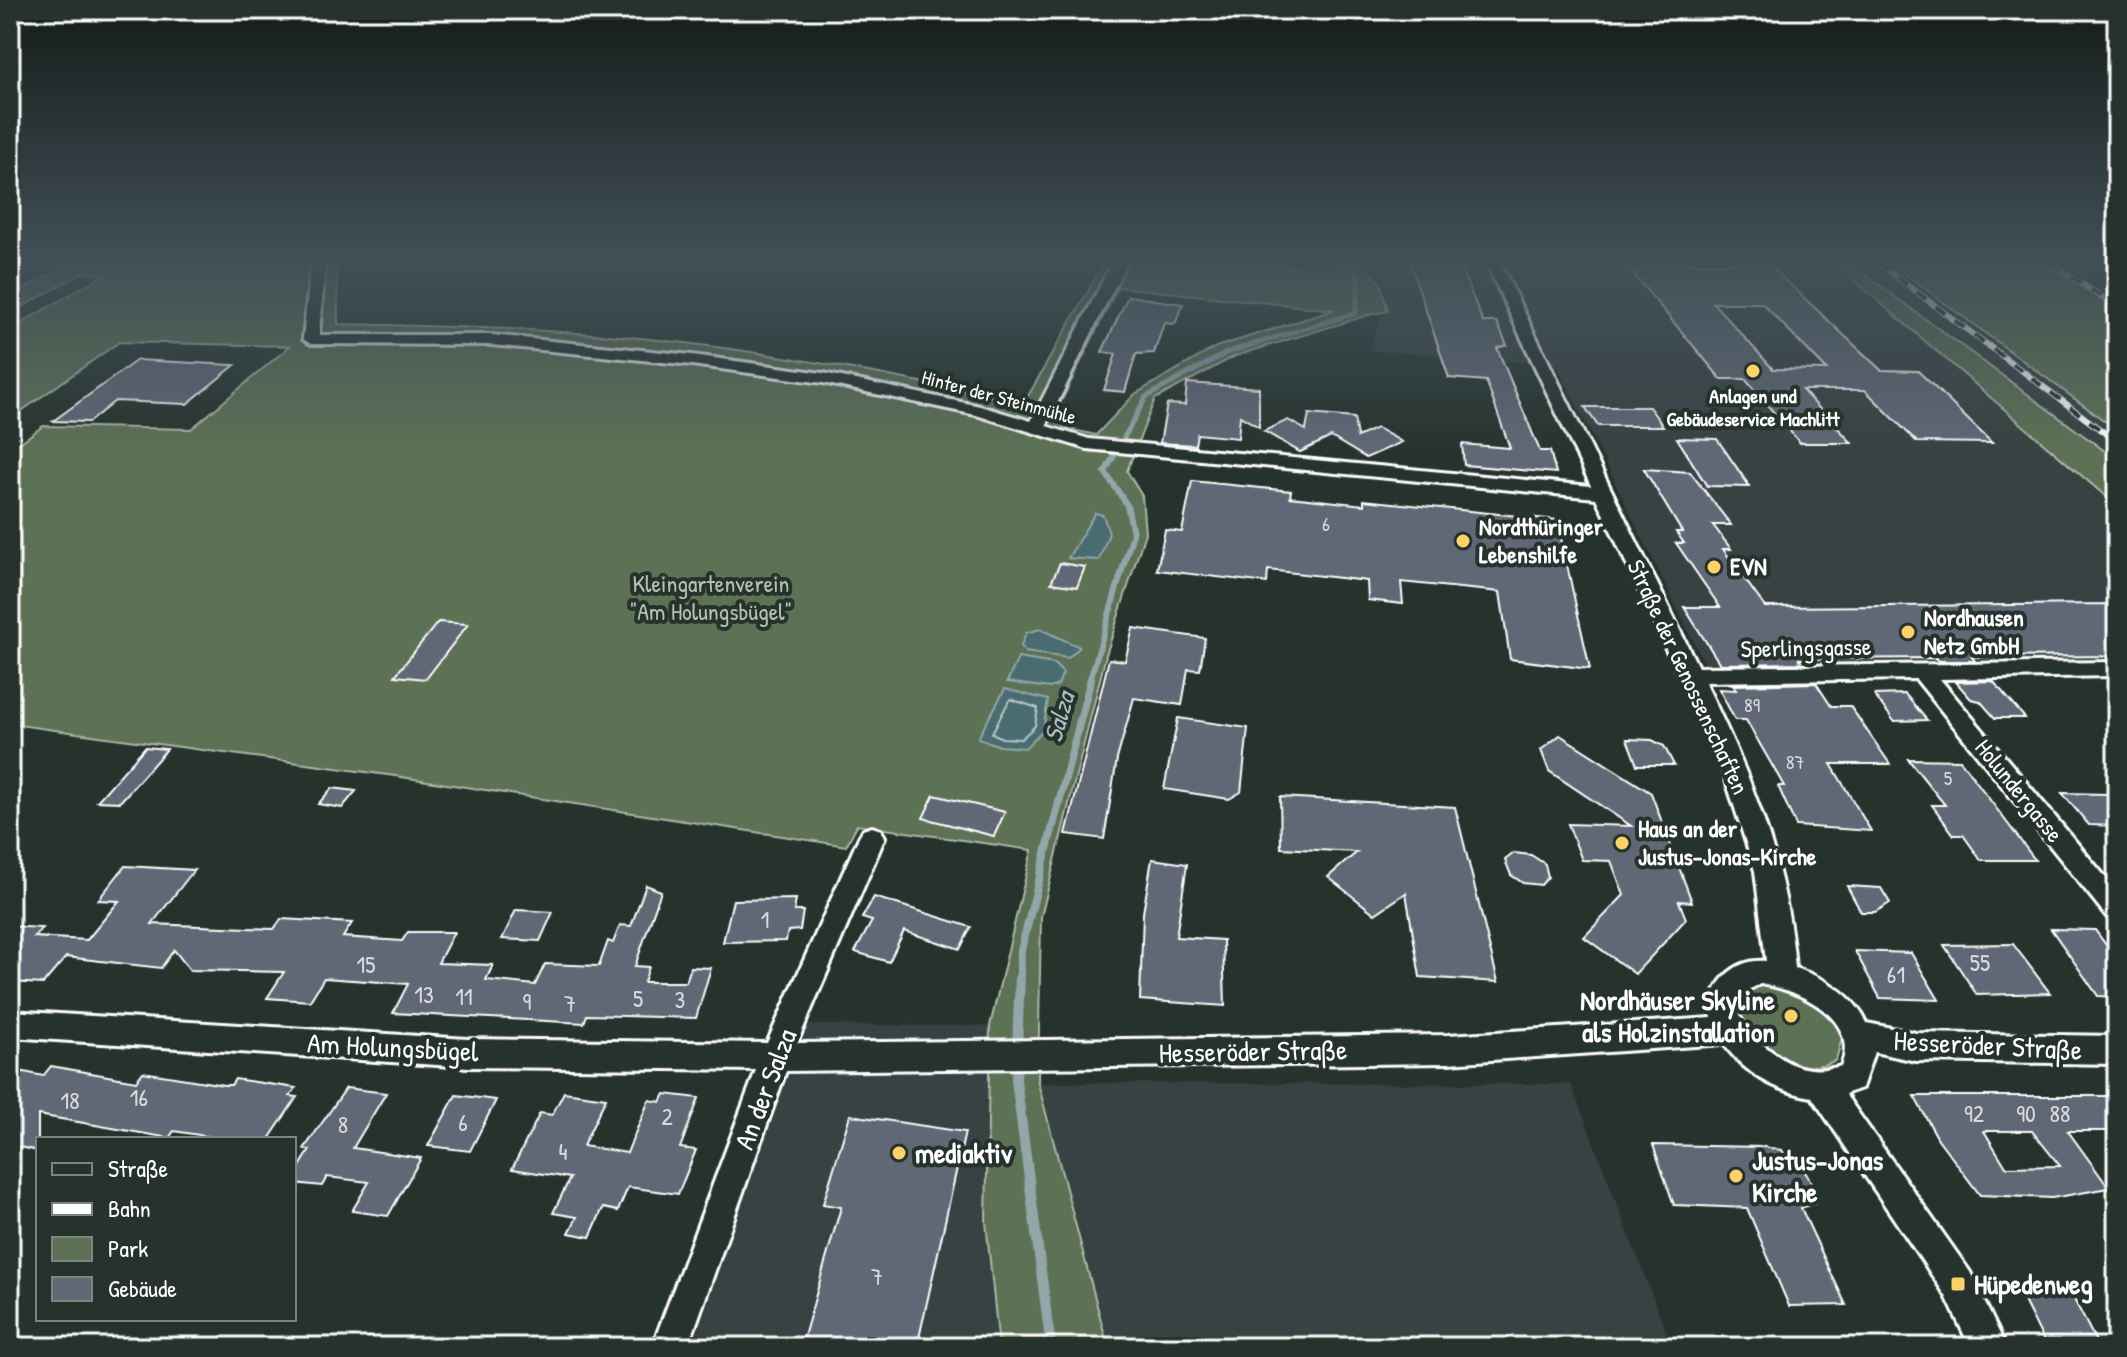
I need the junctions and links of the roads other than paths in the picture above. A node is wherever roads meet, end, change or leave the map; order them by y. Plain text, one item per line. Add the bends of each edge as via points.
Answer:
1 (312, 326) edge
2 (1087, 326) edge
3 (1523, 326) edge
4 (1036, 428) junction
5 (1602, 493) junction
6 (2117, 669) edge
7 (1922, 672) junction
8 (1688, 675) junction
9 (872, 837) dead end
10 (2117, 910) edge
11 (1781, 973) junction
12 (10, 1024) edge
13 (1730, 1030) junction
14 (1859, 1035) junction
15 (2117, 1050) edge
16 (776, 1057) junction
17 (1822, 1086) junction
18 (670, 1347) edge
19 (1988, 1347) edge

1 - 4 street, Hinter der Steinmühle via 311,339 491,340 823,378
2 - 4 street
3 - 5 street, Straße der Genossenschaften
4 - 5 street, Hinter der Steinmühle via 1131,449
5 - 8 street, Straße der Genossenschaften
6 - 7 street, Sperlingsgasse
7 - 8 street, Sperlingsgasse
7 - 10 street, Holundergasse
8 - 11 street, Straße der Genossenschaften via 1733,766 1763,855 1781,932
9 - 16 street, An der Salza
11 - 13 street via 1757,972 1733,981 1724,997
11 - 14 street via 1825,994
12 - 16 street, Am Holungsbügel via 468,1053
13 - 16 street, Hesseröder Straße via 1448,1049
13 - 17 street via 1769,1069 1796,1082
14 - 15 street, Hesseröder Straße via 1916,1047
14 - 17 street via 1861,1062 1851,1078
16 - 18 street, An der Salza
17 - 19 street via 1958,1284

